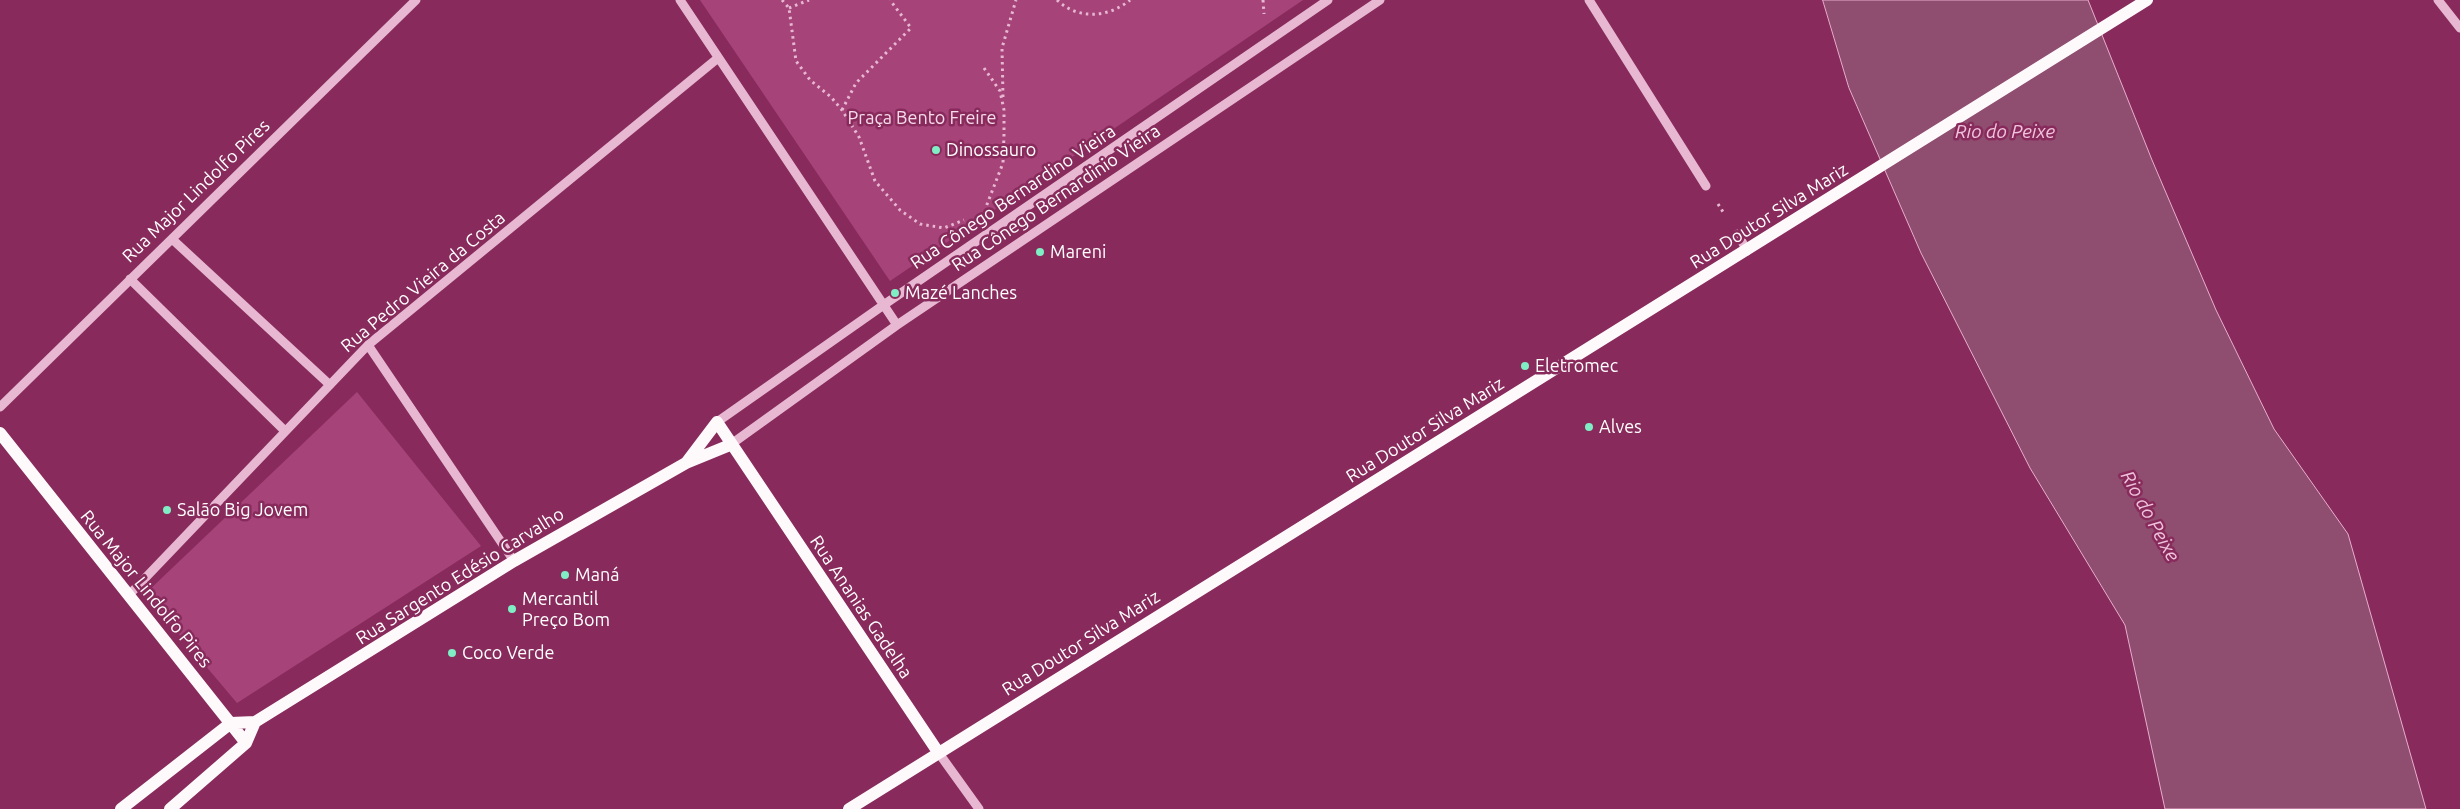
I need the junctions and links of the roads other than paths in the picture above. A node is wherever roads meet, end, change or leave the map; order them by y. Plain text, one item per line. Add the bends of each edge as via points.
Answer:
1 (416, 0) edge
2 (680, 0) edge
3 (1328, 0) edge
4 (1380, 0) edge
5 (1589, 0) edge
6 (2147, 0) edge
7 (2438, 0) edge
8 (2460, 28) edge
9 (718, 58) junction
10 (1706, 186) road end
11 (1738, 234) road end
12 (172, 239) junction
13 (1747, 251) junction
14 (130, 279) junction
15 (885, 304) junction
16 (897, 324) junction
17 (368, 345) junction
18 (330, 385) junction
19 (0, 407) edge
20 (716, 422) junction
21 (285, 431) junction
22 (0, 433) edge
23 (730, 444) junction
24 (686, 462) junction
25 (514, 561) junction
26 (128, 596) junction
27 (255, 722) junction
28 (231, 723) junction
29 (246, 743) junction
30 (938, 752) junction
31 (120, 809) edge
32 (170, 809) edge
33 (849, 809) edge
34 (979, 809) edge

1 - 12 street, Rua Major Lindolfo Pires
2 - 9 street
3 - 15 street, Rua Cônego Bernardino Vieira
4 - 16 street, Rua Cônego Bernardinio Vieira
5 - 10 street
6 - 13 main road, Rua Doutor Silva Mariz
7 - 8 street
9 - 15 street
9 - 17 street, Rua Pedro Vieira da Costa
11 - 13 street
12 - 14 street, Rua Major Lindolfo Pires
12 - 18 street
13 - 30 main road, Rua Doutor Silva Mariz
14 - 19 street, Rua Major Lindolfo Pires
14 - 21 street
15 - 16 street
15 - 20 street, Rua Cônego Bernardino Vieira
16 - 23 street, Rua Cônego Bernardinio Vieira
17 - 18 street, Rua Pedro Vieira da Costa
17 - 25 street
18 - 21 street, Rua Pedro Vieira da Costa
20 - 23 main road, Rua Ananias Gadelha
20 - 24 main road, Rua Sargento Edésio Carvalho
21 - 26 street, Rua Pedro Vieira da Costa
22 - 26 main road, Rua Major Lindolfo Pires
23 - 24 main road, Rua Sargento Edésio Carvalho
23 - 30 main road, Rua Ananias Gadelha
24 - 25 main road, Rua Sargento Edésio Carvalho
25 - 27 main road, Rua Sargento Edésio Carvalho
26 - 28 main road, Rua Major Lindolfo Pires
27 - 28 main road, Rua Sargento Edésio Carvalho
27 - 29 main road
28 - 29 main road, Rua Major Lindolfo Pires
28 - 31 main road
29 - 32 main road
30 - 33 main road, Rua Doutor Silva Mariz
30 - 34 street, Rua Ananias Gadelha

